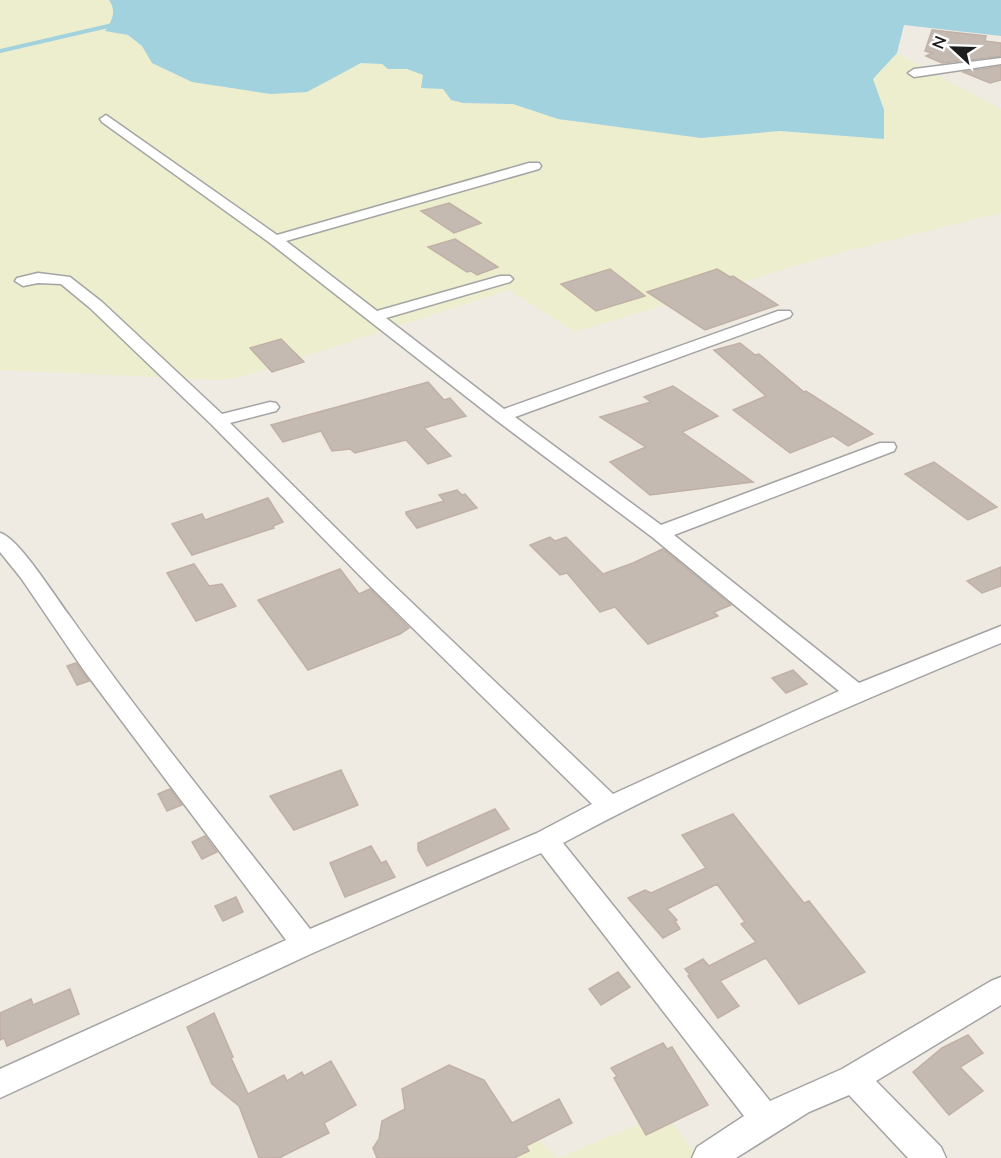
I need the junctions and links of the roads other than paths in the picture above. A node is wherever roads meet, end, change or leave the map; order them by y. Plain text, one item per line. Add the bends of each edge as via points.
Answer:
1 (1001, 61) edge
2 (914, 73) dead end
3 (106, 119) dead end
4 (534, 166) dead end
5 (275, 240) junction
6 (505, 279) dead end
7 (23, 281) dead end
8 (784, 314) dead end
9 (373, 318) junction
10 (270, 407) dead end
11 (501, 416) junction
12 (218, 422) junction
13 (887, 447) dead end
14 (658, 532) junction
15 (0, 539) edge
16 (1001, 634) edge
17 (855, 693) junction
18 (610, 806) junction
19 (546, 840) junction
20 (305, 945) junction
21 (1001, 990) edge
22 (853, 1079) junction
23 (0, 1084) edge
24 (766, 1120) junction
25 (708, 1158) edge
26 (930, 1158) edge

1 - 2 street
3 - 5 street
4 - 5 street
5 - 9 street
6 - 9 street
7 - 12 street via 65,280 96,304
8 - 11 street
9 - 11 street
10 - 12 street
11 - 14 street
12 - 18 street
13 - 14 street
14 - 17 street
15 - 20 street
16 - 17 street
17 - 18 street
18 - 19 street
19 - 20 street
19 - 24 street
20 - 23 street
21 - 22 street
22 - 24 street
22 - 26 street
24 - 25 street

